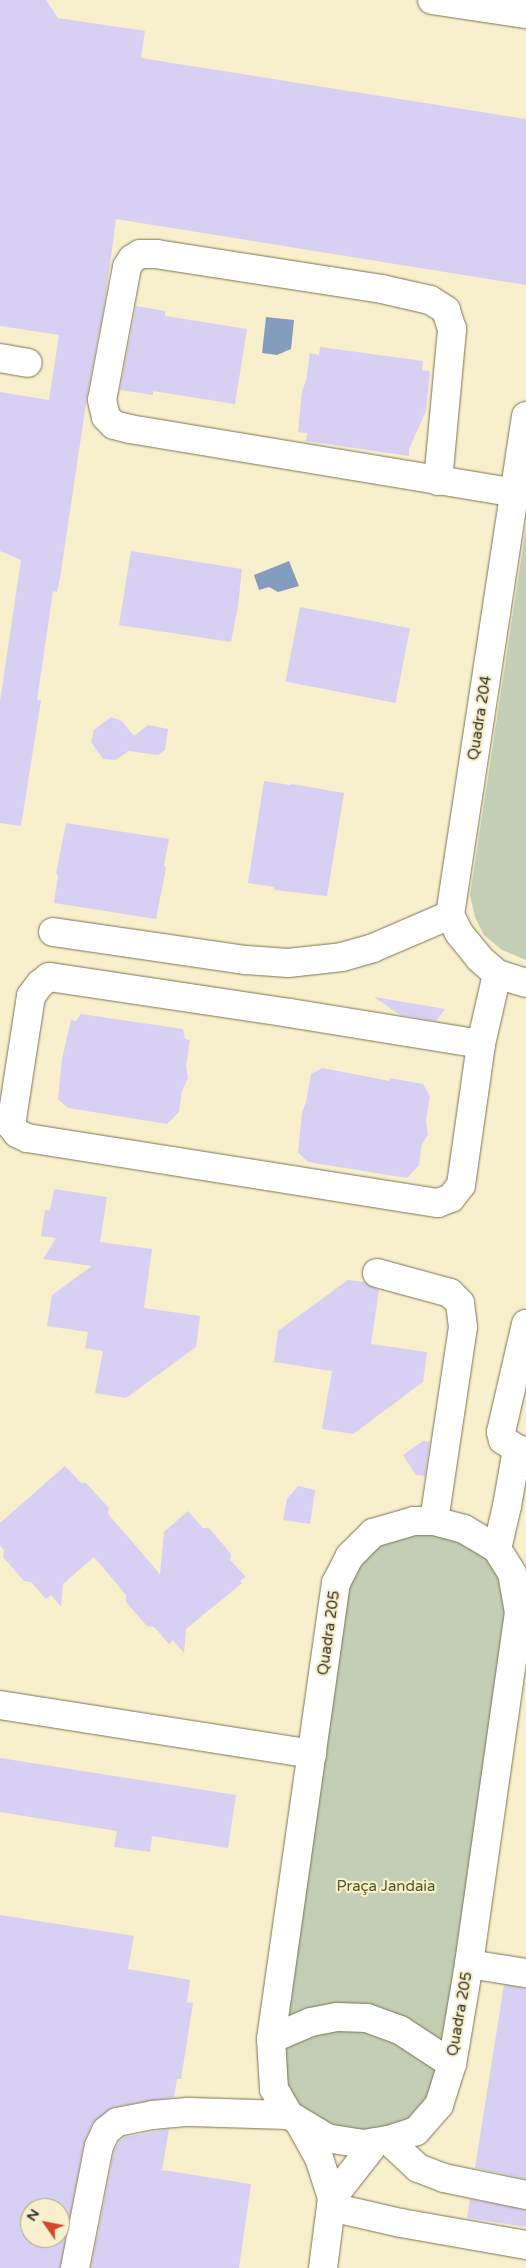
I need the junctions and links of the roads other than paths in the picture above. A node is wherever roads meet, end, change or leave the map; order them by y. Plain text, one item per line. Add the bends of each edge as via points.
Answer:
1 (432, 0) edge
2 (526, 14) edge
3 (0, 358) edge
4 (28, 363) dead end
5 (526, 416) edge
6 (438, 480) junction
7 (515, 494) junction
8 (450, 915) junction
9 (53, 932) dead end
10 (497, 974) junction
11 (526, 983) edge
12 (481, 1044) junction
13 (377, 1273) dead end
14 (526, 1324) edge
15 (521, 1450) edge
16 (434, 1521) junction
17 (497, 1549) junction
18 (522, 1613) edge
19 (0, 1706) edge
20 (312, 1754) junction
21 (469, 1964) junction
22 (526, 1973) edge
23 (271, 2039) junction
24 (452, 2064) junction
25 (293, 2118) junction
26 (382, 2141) junction
27 (526, 2195) edge
28 (332, 2203) junction
29 (526, 2245) edge
30 (75, 2268) edge
31 (324, 2268) edge

1 - 2 street
3 - 4 street
5 - 7 street, Quadra 204
6 - 6 street via 452,328 446,310 430,300 382,289 157,254 140,254 132,258 127,267 102,400 106,417 114,425
6 - 7 street
7 - 8 street, Quadra 204
8 - 9 street via 373,948 342,957 288,963 246,960
8 - 10 street via 459,933
10 - 11 street
10 - 12 street
12 - 12 street via 49,977 31,996 11,1126 16,1133 27,1138 438,1203 452,1198 461,1185
13 - 16 street via 450,1294 460,1303 463,1327
14 - 15 street via 501,1432 504,1440
15 - 17 street
16 - 17 street, Quadra 205 via 464,1529
16 - 20 street, Quadra 205 via 414,1520 373,1533 350,1556 336,1583
17 - 18 street, Quadra 205 via 512,1573
18 - 21 street, Quadra 205
19 - 20 street
20 - 23 street, Quadra 205
21 - 22 street
21 - 24 street, Quadra 205
23 - 24 street, Quadra 205 via 311,2022 338,2017 367,2018 400,2030
23 - 25 street, Quadra 205 via 274,2089
24 - 26 street, Quadra 205 via 439,2105 416,2131
25 - 26 street, Quadra 205 via 327,2138 364,2144
25 - 28 street, Quadra 205 via 318,2158
25 - 30 street via 188,2112 116,2122 106,2131 99,2146
26 - 27 street via 418,2168 444,2178
26 - 28 street
28 - 29 street via 401,2223
28 - 31 street, Quadra 205

